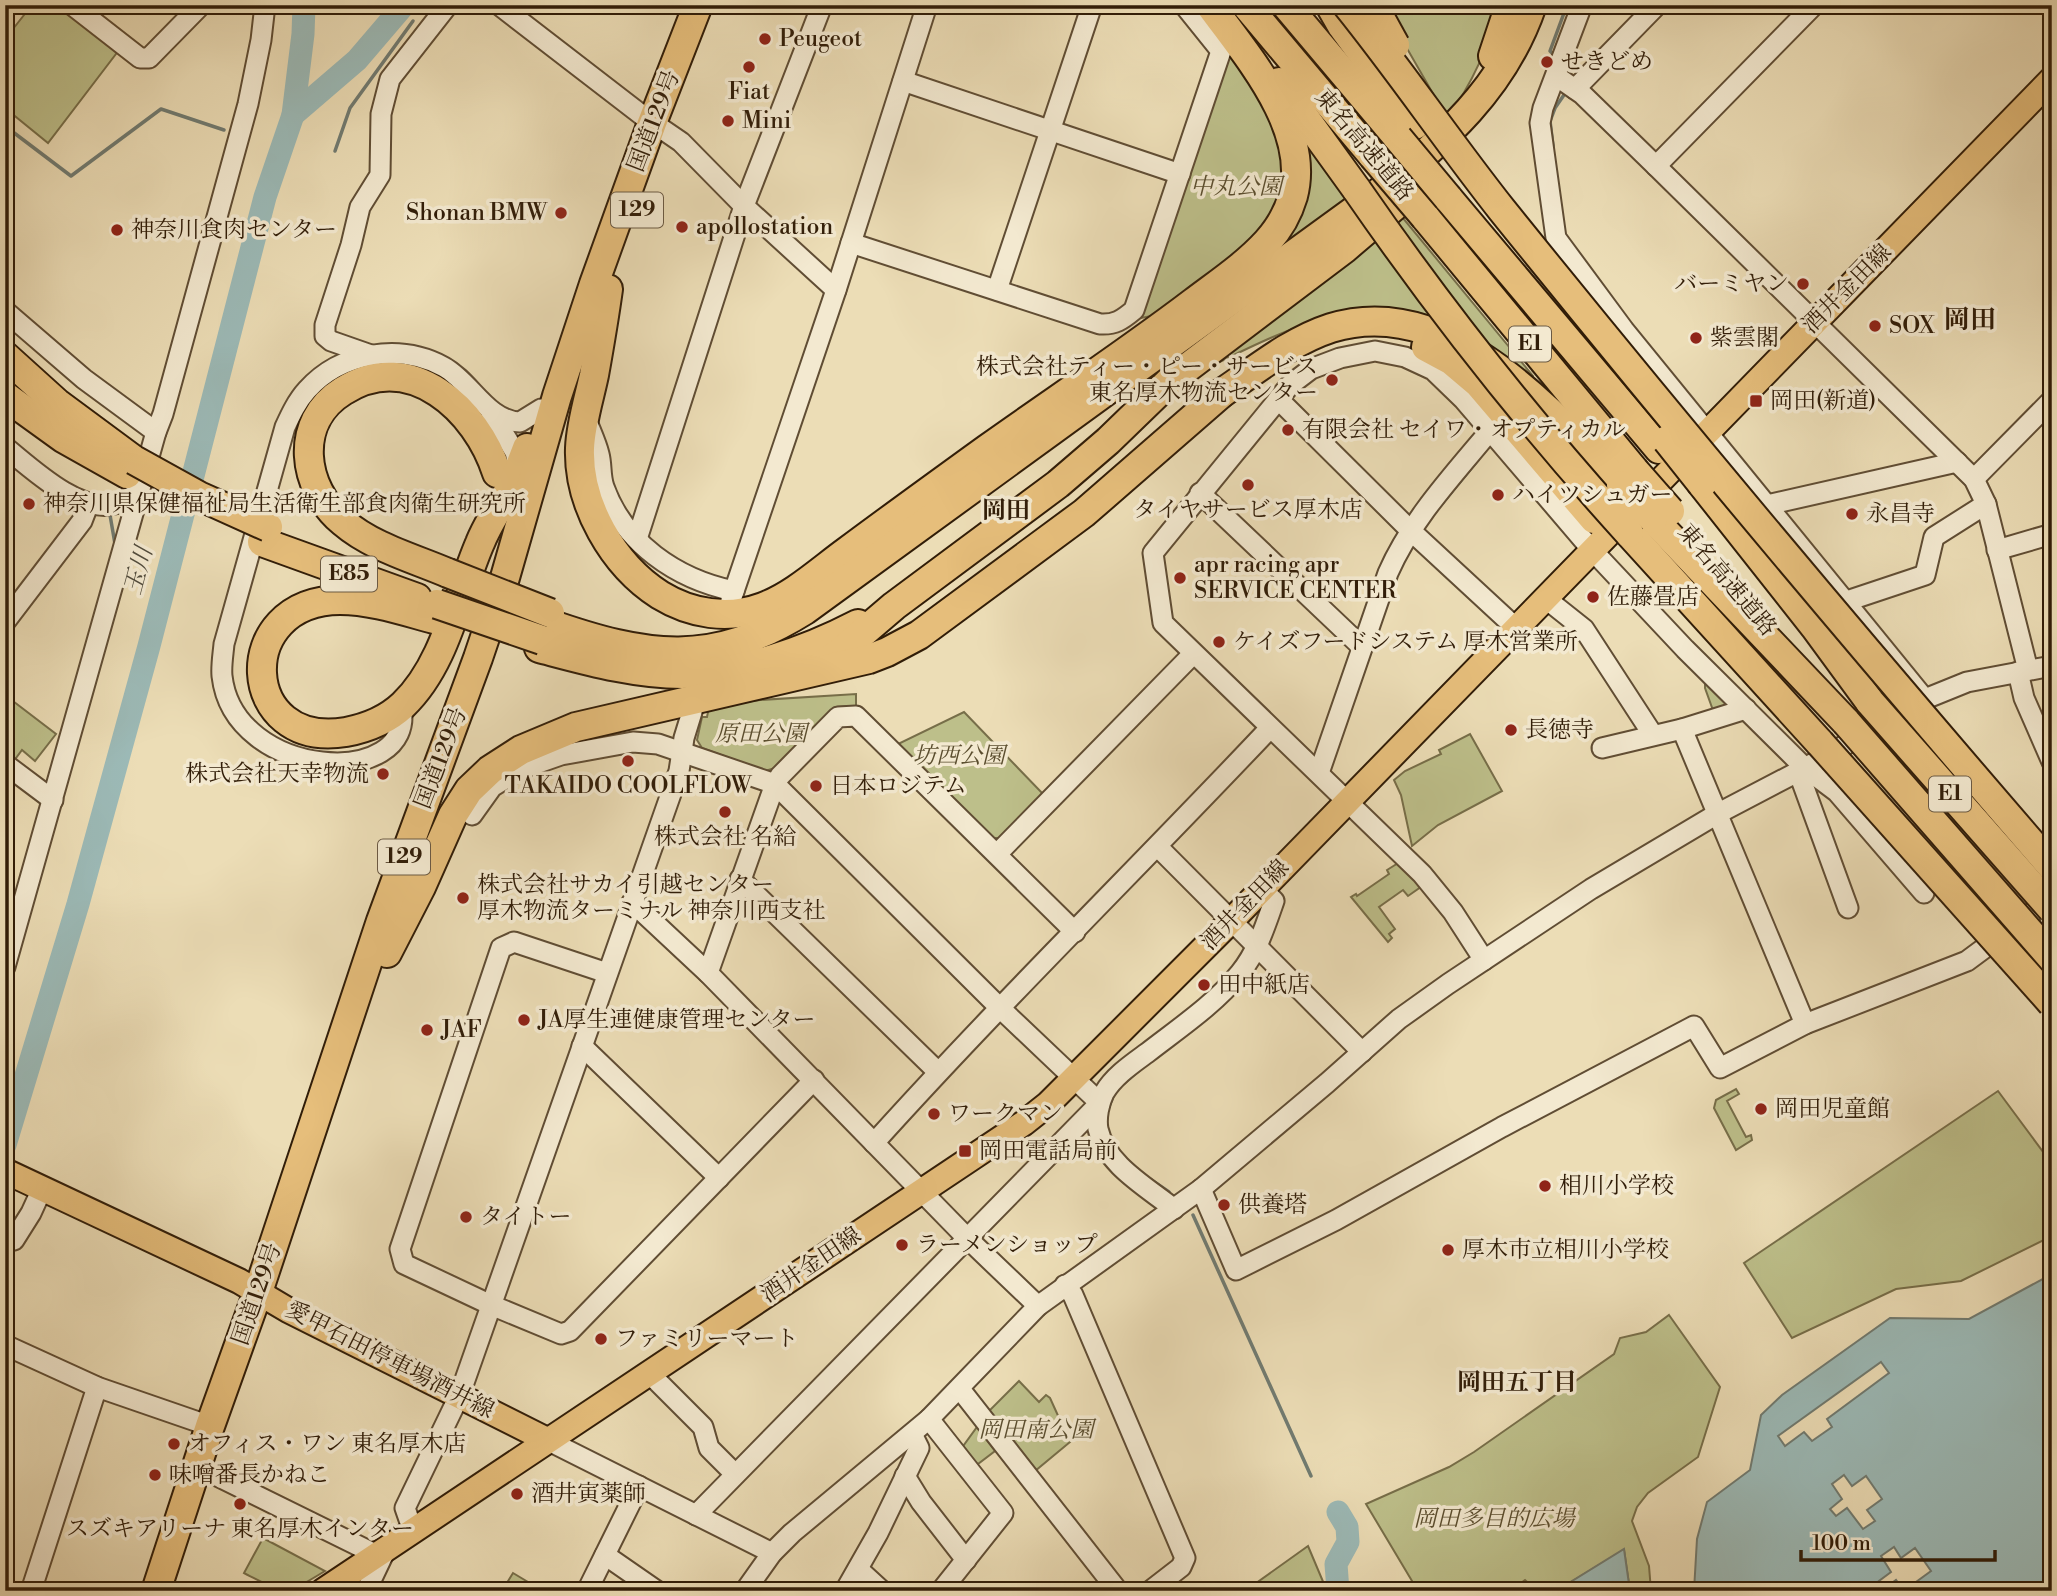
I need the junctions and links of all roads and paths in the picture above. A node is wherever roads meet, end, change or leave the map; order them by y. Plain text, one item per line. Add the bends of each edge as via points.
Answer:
1 (72, 5) edge
2 (201, 5) edge
3 (265, 5) edge
4 (448, 5) edge
5 (499, 5) edge
6 (698, 5) edge
7 (715, 5) edge
8 (822, 5) edge
9 (927, 5) edge
10 (1092, 5) edge
11 (1184, 5) edge
12 (1211, 5) edge
13 (1246, 5) edge
14 (1286, 5) edge
15 (1330, 5) edge
16 (1347, 5) edge
17 (1373, 5) edge
18 (1510, 5) edge
19 (1532, 5) edge
20 (1551, 5) edge
21 (1582, 5) edge
22 (1657, 5) edge
23 (1814, 5) edge
24 (2052, 79) edge
25 (903, 81) junction
26 (1567, 83) junction
27 (1455, 126) junction
28 (659, 127) junction
29 (1050, 131) junction
30 (1406, 131) junction
31 (1656, 166) junction
32 (1180, 174) junction
33 (1463, 188) junction
34 (744, 206) junction
35 (851, 243) junction
36 (601, 287) junction
37 (836, 290) junction
38 (997, 290) junction
39 (5, 311) edge
40 (1815, 321) junction
41 (1163, 326) junction
42 (371, 355) junction
43 (5, 356) edge
44 (1259, 367) junction
45 (5, 378) edge
46 (1223, 392) junction
47 (5, 396) edge
48 (1098, 397) junction
49 (1278, 399) junction
50 (2052, 400) edge
51 (482, 401) junction
52 (541, 409) junction
53 (585, 414) junction
54 (1494, 426) junction
55 (1707, 431) junction
56 (156, 432) junction
57 (1010, 433) junction
58 (5, 447) edge
59 (1957, 462) junction
60 (508, 471) junction
61 (135, 476) junction
62 (1628, 478) junction
63 (1974, 479) junction
64 (1058, 484) junction
65 (1200, 493) junction
66 (89, 503) junction
67 (1986, 504) junction
68 (1767, 505) junction
69 (1410, 530) junction
70 (2052, 534) edge
71 (637, 539) junction
72 (499, 543) tunnel mouth
73 (1613, 543) junction
74 (1997, 550) junction
75 (440, 596) junction
76 (1545, 598) junction
77 (1847, 601) junction
78 (894, 606) junction
79 (5, 622) edge
80 (1516, 628) junction
81 (1362, 647) junction
82 (1193, 654) junction
83 (652, 661) junction
84 (2052, 666) edge
85 (2023, 671) junction
86 (797, 676) junction
87 (1925, 699) junction
88 (401, 707) junction
89 (1746, 709) junction
90 (692, 712) dead end
91 (1270, 728) junction
92 (1682, 729) junction
93 (1653, 735) junction
94 (1602, 748) dead end
95 (682, 753) junction
96 (1809, 757) junction
97 (2052, 762) edge
98 (5, 764) edge
99 (1319, 773) junction
100 (775, 784) junction
101 (53, 800) junction
102 (1348, 800) junction
103 (1717, 814) junction
104 (472, 815) dead end
105 (2052, 846) edge
106 (1158, 847) junction
107 (997, 854) junction
108 (2052, 867) edge
109 (740, 879) junction
110 (1261, 888) junction
111 (1924, 893) dead end
112 (2052, 898) edge
113 (632, 902) junction
114 (1848, 908) dead end
115 (2052, 909) edge
116 (1232, 920) junction
117 (381, 921) junction
118 (1075, 932) junction
119 (1258, 947) junction
120 (387, 953) junction
121 (2052, 958) edge
122 (1484, 960) junction
123 (5, 967) edge
124 (607, 973) junction
125 (708, 973) junction
126 (2052, 1003) edge
127 (1002, 1009) junction
128 (1805, 1024) junction
129 (582, 1046) junction
130 (1362, 1052) junction
131 (938, 1072) junction
132 (1076, 1078) junction
133 (814, 1080) junction
134 (1100, 1103) junction
135 (874, 1143) junction
136 (5, 1171) edge
137 (719, 1178) junction
138 (40, 1187) junction
139 (922, 1191) junction
140 (1186, 1200) junction
141 (968, 1239) junction
142 (14, 1240) dead end
143 (1066, 1286) junction
144 (265, 1296) junction
145 (491, 1305) junction
146 (1038, 1306) junction
147 (5, 1345) edge
148 (649, 1373) junction
149 (97, 1387) junction
150 (960, 1389) junction
151 (460, 1395) junction
152 (929, 1419) junction
153 (210, 1426) junction
154 (912, 1434) junction
155 (547, 1440) junction
156 (213, 1474) junction
157 (735, 1474) junction
158 (905, 1476) junction
159 (639, 1486) junction
160 (696, 1515) junction
161 (413, 1531) junction
162 (382, 1552) junction
163 (772, 1553) junction
164 (605, 1555) junction
165 (966, 1560) junction
166 (858, 1569) junction
167 (31, 1591) edge
168 (156, 1591) edge
169 (175, 1591) edge
170 (323, 1591) edge
171 (366, 1591) edge
172 (587, 1591) edge
173 (657, 1591) edge
174 (745, 1591) edge
175 (845, 1591) edge
176 (883, 1591) edge
177 (941, 1591) edge
178 (1118, 1591) edge
179 (1150, 1591) edge

1 - 2 street via 140,58 149,58
3 - 56 street via 248,104
4 - 42 street via 390,79 381,114 380,175 360,207 326,325 331,341
5 - 28 street
6 - 28 highway, 国道129号 / 129
7 - 28 highway, 国道129号 / 129
8 - 34 street
9 - 25 street
10 - 29 street
11 - 32 street via 1221,51
12 - 41 highway via 1275,100 1288,131 1296,179 1283,220 1265,244
12 - 73 highway, bridge via 1282,86
13 - 62 highway, 東名高速道路 / E1, bridge via 1425,217
14 - 30 highway, 東名高速道路 / E1
15 - 30 highway
16 - 33 highway, bridge
17 - 33 highway, bridge via 1441,126
18 - 27 highway via 1490,63
19 - 27 highway via 1500,73
20 - 64 highway via 1517,79 1490,117 1452,156 1344,248 1171,380
21 - 26 street
22 - 26 street
23 - 31 street
24 - 40 main road, 酒井金田線
25 - 29 street
25 - 35 street
26 - 31 street
26 - 55 street via 1543,108 1541,123 1556,238 1600,308
27 - 48 highway via 1377,194
28 - 34 street via 681,142
28 - 36 highway, 国道129号 / 129
29 - 32 street
29 - 38 street
30 - 33 highway, 東名高速道路 / E1, bridge
31 - 40 street
32 - 38 street via 1134,310 1122,320 1100,324
33 - 108 highway, bridge
33 - 115 highway, 東名高速道路 / E1, bridge via 1870,702
34 - 37 street
34 - 71 street
35 - 37 street
35 - 38 street
36 - 52 highway via 561,355
36 - 53 highway
36 - 117 highway, 国道129号 / 129 via 557,396 496,607
36 - 120 highway, 国道129号 / 129 via 514,604
37 - 71 street via 732,595 682,574
39 - 56 street via 63,362
40 - 55 main road, 酒井金田線
40 - 59 street
41 - 48 highway
41 - 57 highway
42 - 51 street via 398,353 423,358 467,384
42 - 88 street via 344,364 315,383 285,427 224,644 222,674 231,703 251,732 268,746 310,762 341,762 385,751 400,730
43 - 61 highway, E85
44 - 46 highway
44 - 62 highway via 1306,339 1348,324 1399,322 1430,331 1472,351 1504,374
44 - 73 highway via 1303,345 1340,335 1383,334 1422,345 1452,361 1478,383
45 - 61 highway, E85 via 71,435
46 - 64 highway via 1173,424
46 - 86 highway via 1084,513 919,635 869,659
47 - 61 highway via 63,438
48 - 57 highway
48 - 83 highway via 786,622 751,639
49 - 54 street via 1311,369 1375,351 1405,357 1433,370
49 - 65 street
49 - 69 street
50 - 63 street
51 - 52 street via 512,422
51 - 60 street via 508,440
52 - 60 highway
53 - 57 highway via 580,448 583,476 597,521 615,552 648,586 672,602 724,615 762,607 785,596
53 - 71 street via 599,453 603,484 618,516
54 - 69 street
54 - 73 street
55 - 68 street
55 - 73 main road, 酒井金田線
56 - 61 street
58 - 66 street via 66,493
59 - 63 street
59 - 68 street
60 - 75 highway via 464,413 439,392 413,381 383,378 356,384 332,399 316,420 308,446 315,487 348,526
60 - 88 highway via 437,654
61 - 66 street via 113,505
61 - 75 highway, E85, bridge via 199,496 265,534
61 - 101 street
62 - 121 highway, 東名高速道路 / E1, bridge
63 - 67 street
64 - 78 highway
65 - 81 street
65 - 82 street via 1153,553 1163,623
66 - 79 street via 82,521
67 - 74 street
67 - 77 street via 1934,537 1925,575
68 - 77 street
69 - 80 street
69 - 81 street via 1388,573
70 - 74 street
72 - 117 highway via 463,657 418,764
73 - 76 main road, 酒井金田線
73 - 89 street via 1685,649
73 - 96 highway
74 - 85 street
75 - 83 highway, E85, bridge
75 - 88 highway via 377,604 330,601 303,607 281,621 266,642 261,667 265,692 279,714 296,727 331,734 351,731 384,720
76 - 80 main road, 酒井金田線
76 - 93 street via 1584,629
77 - 87 street
78 - 83 highway via 812,645 757,662 700,673
78 - 86 highway via 826,663
80 - 102 main road, 酒井金田線
81 - 99 street
82 - 91 street
82 - 107 street
84 - 85 street
85 - 87 street via 1967,682
85 - 97 street via 2024,698
86 - 120 highway via 576,727 504,760 461,802
87 - 96 street
87 - 105 street
89 - 92 street
89 - 96 street
90 - 95 street
91 - 99 street
91 - 106 street
92 - 93 street
92 - 103 street
93 - 94 street
95 - 100 street
95 - 104 street via 647,742 551,758 499,782
95 - 113 street
96 - 103 street
96 - 111 street
96 - 114 street
96 - 126 highway, bridge via 1859,788
98 - 101 street
99 - 102 street
100 - 107 street via 838,717 856,716
100 - 109 street
100 - 127 street
101 - 123 street
102 - 110 main road, 酒井金田線
102 - 122 street via 1422,874
103 - 122 street
103 - 128 street
106 - 116 street
106 - 118 street
107 - 118 street
109 - 125 street
109 - 131 street
110 - 116 main road, 酒井金田線
110 - 119 street via 1274,901
112 - 128 street via 1967,961
113 - 124 street
113 - 125 street
116 - 119 street
116 - 132 main road, 酒井金田線
117 - 144 highway, 国道129号 / 129
118 - 127 street
119 - 130 street
119 - 134 street via 1217,999 1122,1073
120 - 144 highway, 国道129号 / 129
122 - 130 street via 1399,1019
124 - 129 street
124 - 145 street via 514,942 501,948 400,1249 404,1264
125 - 133 street
127 - 131 street
127 - 132 street
128 - 140 street via 1720,1068 1694,1026 1236,1270
129 - 137 street
129 - 145 street
130 - 140 street
131 - 135 street
132 - 134 street
132 - 139 main road, 酒井金田線 via 1024,1123
133 - 135 street
133 - 137 street
134 - 140 street via 1099,1131 1117,1163
134 - 141 street
135 - 139 street
136 - 138 main road, 愛甲石田停車場酒井線
137 - 145 street via 570,1331 561,1334
138 - 142 street
138 - 144 main road, 愛甲石田停車場酒井線
139 - 141 street
139 - 148 main road, 酒井金田線
140 - 143 street
141 - 146 street
141 - 157 street
143 - 146 street
143 - 179 street via 1185,1558 1181,1567
144 - 151 main road, 愛甲石田停車場酒井線
144 - 153 highway, 国道129号 / 129
144 - 156 highway, 国道129号 / 129
145 - 151 street
146 - 150 street
147 - 149 street
148 - 155 main road, 酒井金田線
148 - 157 street via 703,1427 709,1448
149 - 153 street
149 - 167 street
150 - 152 street
150 - 178 street
151 - 155 main road, 愛甲石田停車場酒井線
151 - 161 street via 405,1508
152 - 154 street
152 - 165 street via 1003,1513
153 - 168 highway, 国道129号 / 129
154 - 158 street via 919,1448
154 - 163 street
155 - 159 street
155 - 161 main road, 酒井金田線
156 - 162 street
156 - 169 highway, 国道129号 / 129
157 - 160 street
158 - 165 street
158 - 166 street
159 - 160 street
159 - 164 street
160 - 163 street
161 - 162 main road, 酒井金田線
162 - 170 main road, 酒井金田線
162 - 171 street
163 - 174 street
164 - 172 street
164 - 173 street
165 - 177 street
166 - 175 street
166 - 176 street

